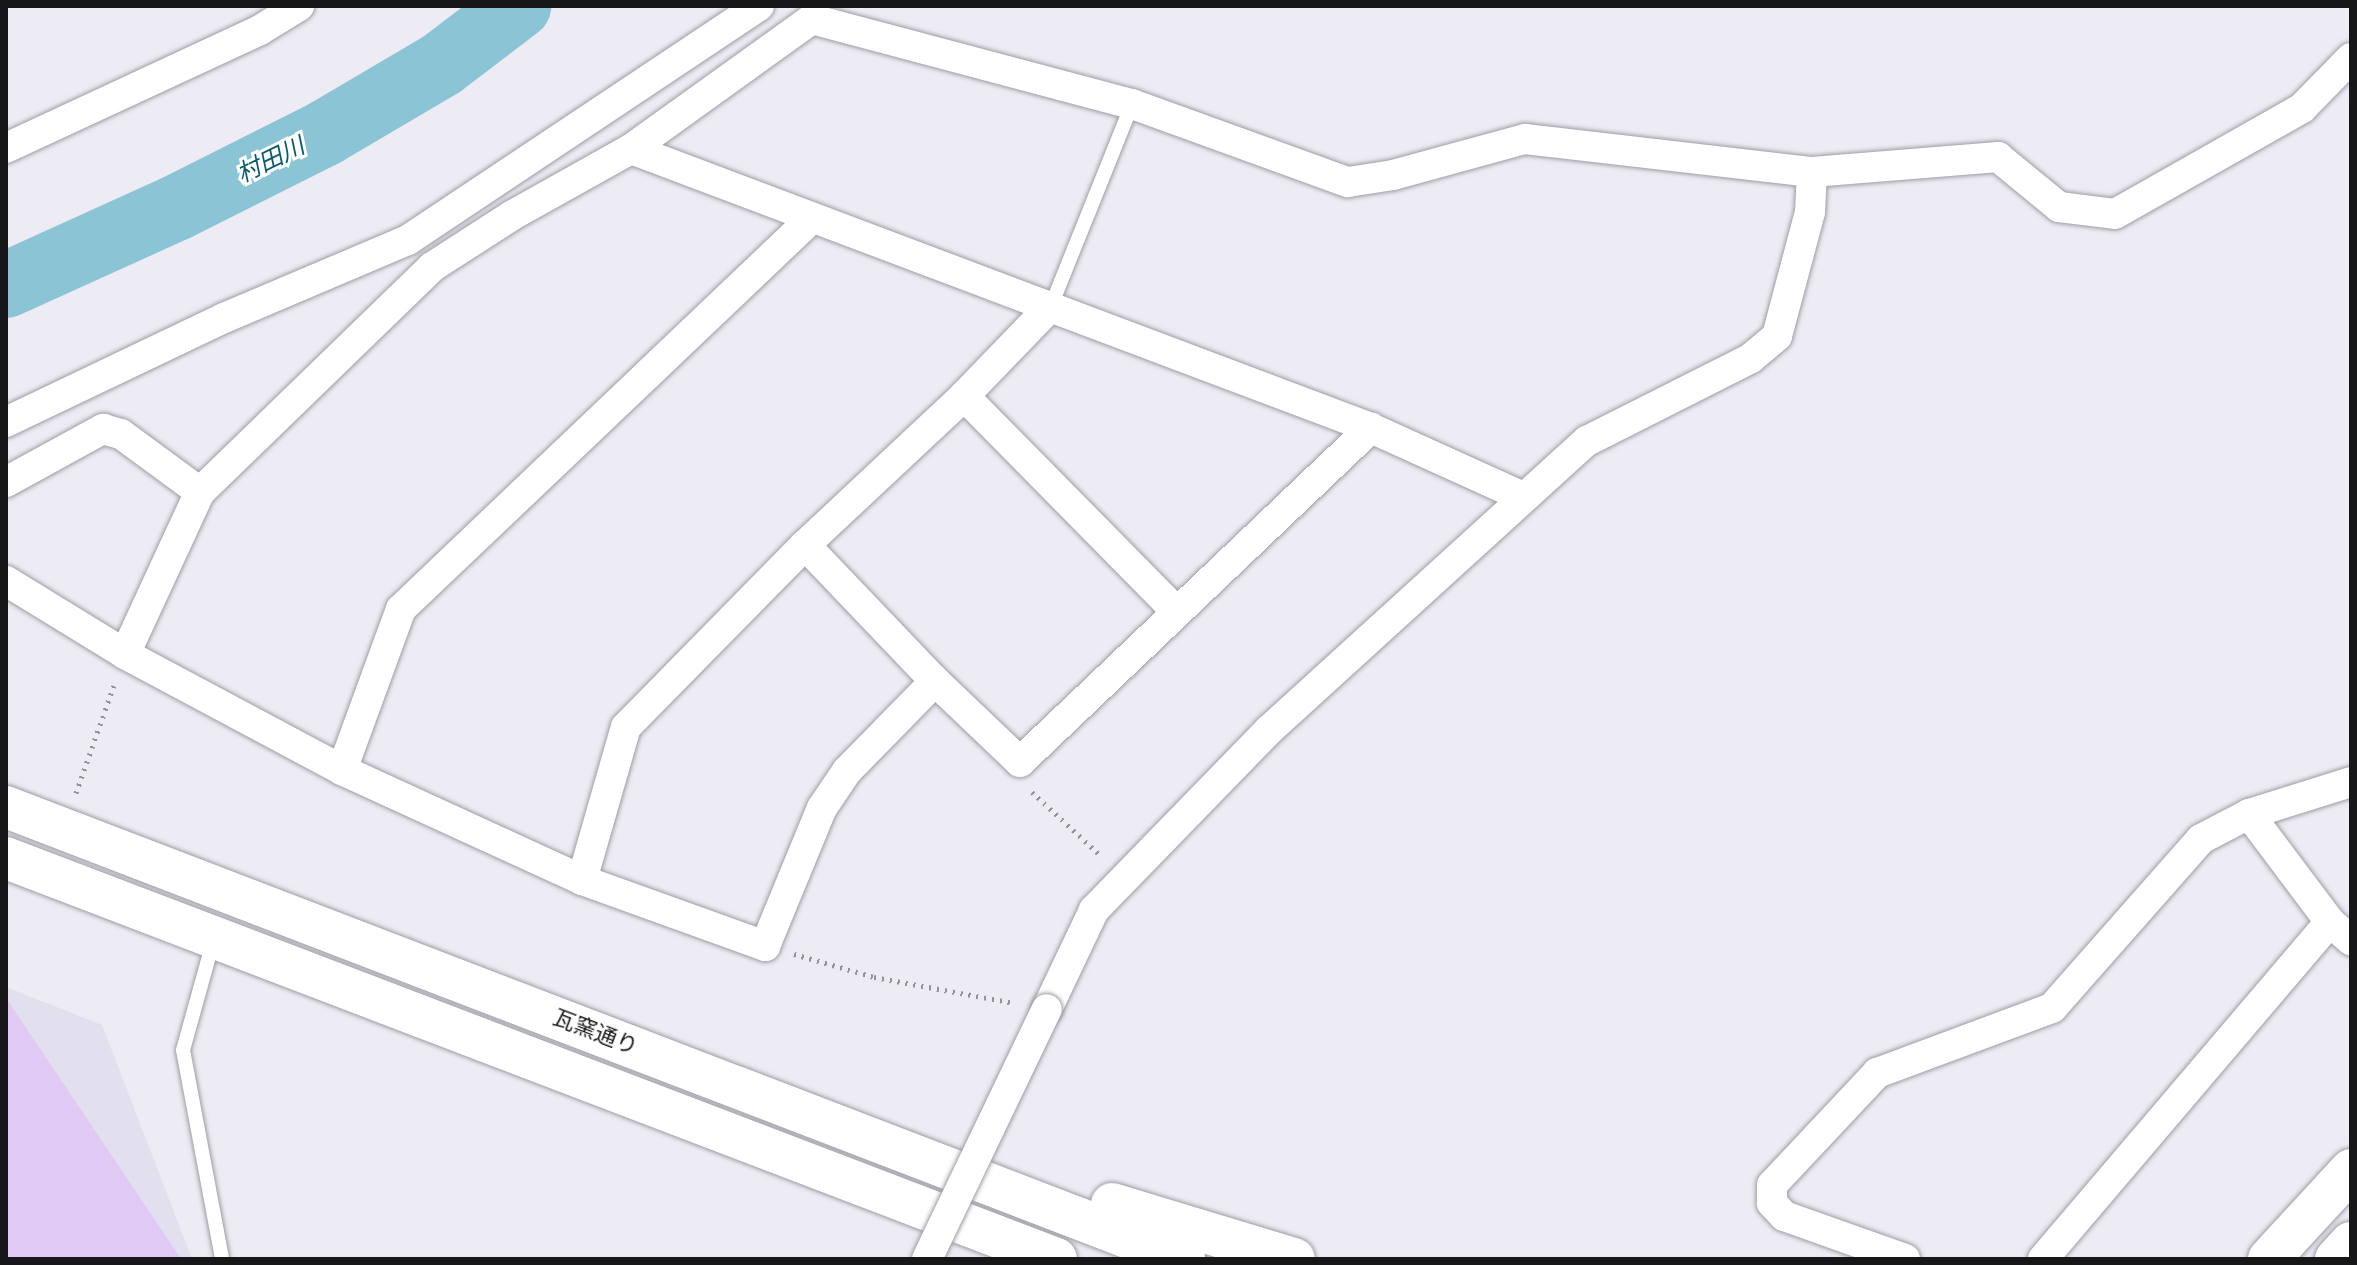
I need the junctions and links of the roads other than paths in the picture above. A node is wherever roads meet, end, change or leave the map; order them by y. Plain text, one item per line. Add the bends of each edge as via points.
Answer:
1 (299, 6) edge
2 (759, 6) edge
3 (2351, 58) edge
4 (1132, 104) junction
5 (6, 148) edge
6 (631, 149) junction
7 (1812, 172) junction
8 (812, 218) junction
9 (1051, 306) junction
10 (964, 396) junction
11 (6, 422) edge
12 (1371, 428) junction
13 (6, 482) edge
14 (200, 492) junction
15 (1523, 497) junction
16 (805, 545) junction
17 (6, 581) edge
18 (1176, 611) junction
19 (125, 654) junction
20 (935, 681) junction
21 (342, 770) junction
22 (2351, 782) edge
23 (6, 807) edge
24 (2249, 814) junction
25 (6, 858) edge
26 (582, 880) junction
27 (2340, 931) edge
28 (214, 938) junction
29 (2351, 1170) edge
30 (990, 1183) junction
31 (965, 1225) junction
32 (2351, 1243) edge
33 (222, 1259) edge
34 (927, 1259) edge
35 (1001, 1259) edge
36 (1056, 1259) edge
37 (1184, 1259) edge
38 (1294, 1259) edge
39 (1905, 1259) edge
40 (2043, 1259) edge
41 (2269, 1259) edge
42 (2336, 1259) edge

1 - 5 street via 260,30
2 - 11 street via 408,240 224,318
3 - 7 street via 2302,108 2115,214 2059,207 1998,157
4 - 6 street via 812,19
4 - 7 street via 1348,182 1525,139
4 - 9 lane
6 - 8 street
6 - 14 street via 432,267
7 - 15 street via 1810,212 1777,336 1751,358 1587,441
8 - 9 street
8 - 21 street via 401,609
9 - 10 street
9 - 12 street
10 - 16 street
10 - 18 street
12 - 15 street
12 - 18 street
13 - 14 street via 103,429 121,434
14 - 19 street
15 - 34 street, bridge via 1269,730 1094,910
16 - 20 street
16 - 26 street via 626,727
17 - 19 street
18 - 20 street via 1020,762
19 - 21 street
20 - 26 street via 847,771 822,808 765,946
21 - 26 street
22 - 24 street
23 - 30 street, 瓦窯通り
24 - 27 street
24 - 39 street via 2201,839 2052,1008 1877,1073 1772,1185 1772,1203 1784,1216
25 - 28 street
27 - 40 street
28 - 31 street
28 - 33 lane via 183,1050
29 - 41 street
30 - 37 street, 瓦窯通り
30 - 38 street via 1053,1186
31 - 35 street
31 - 36 street
32 - 42 street

